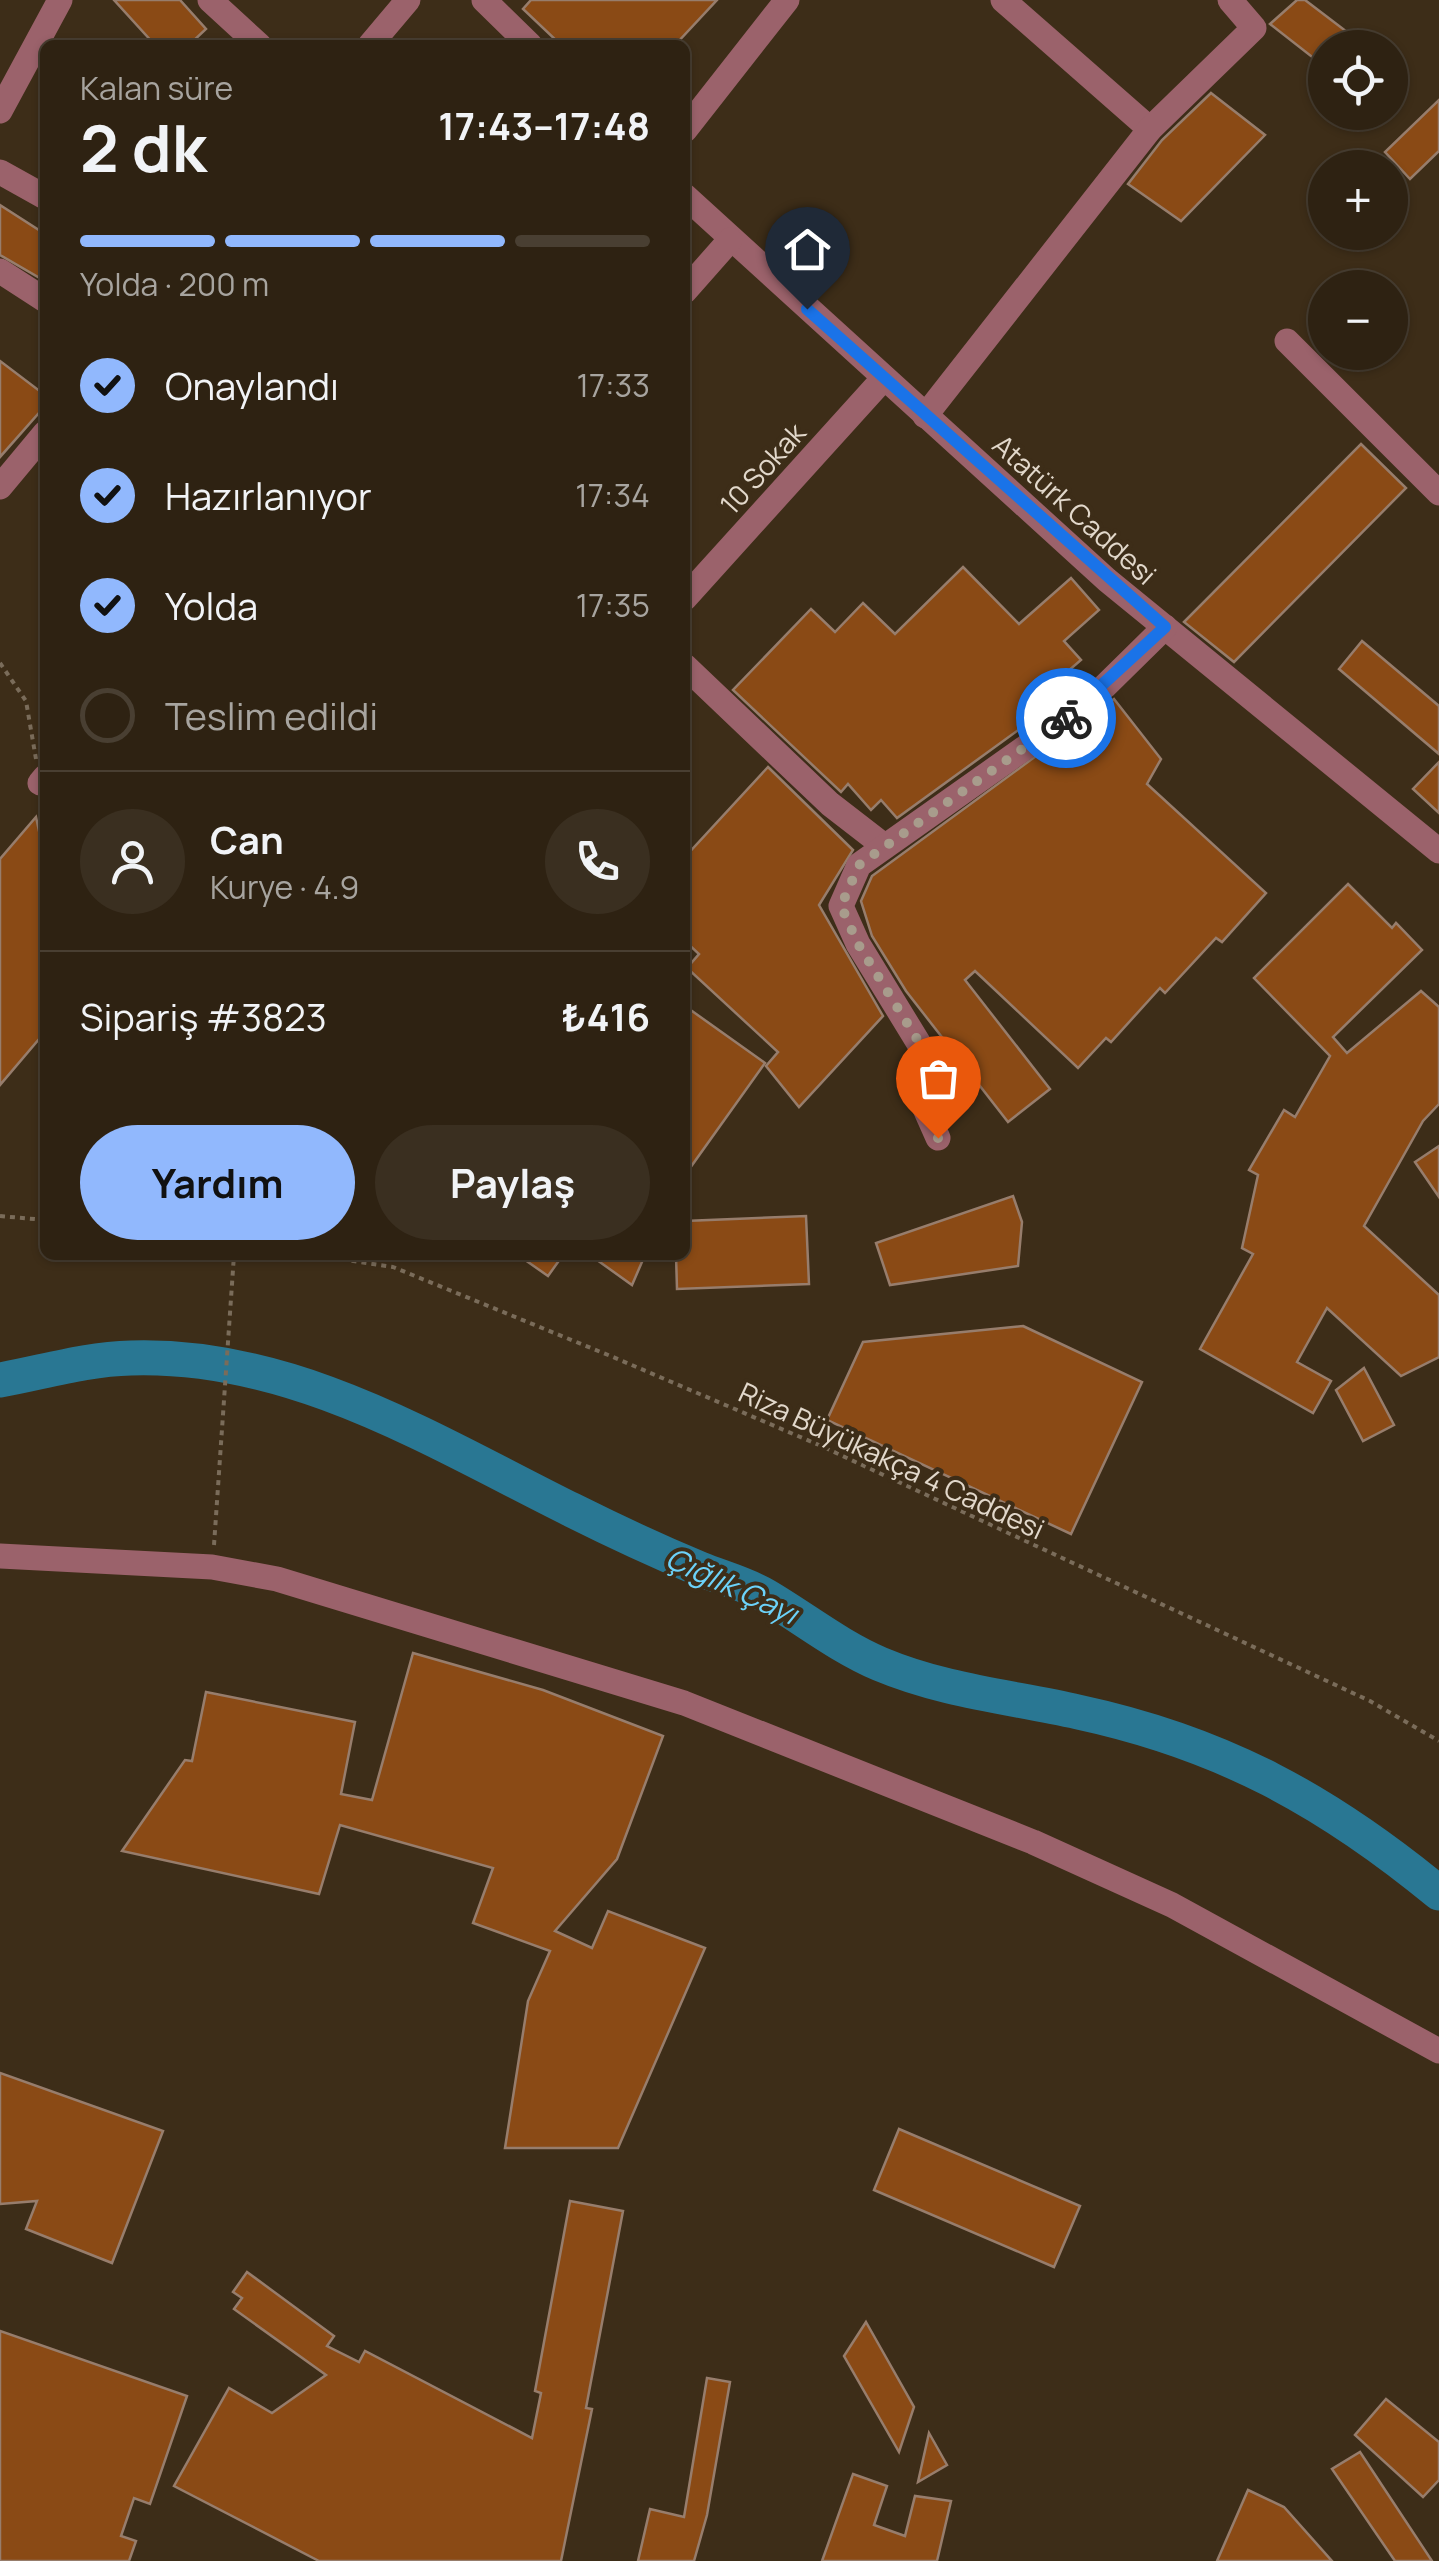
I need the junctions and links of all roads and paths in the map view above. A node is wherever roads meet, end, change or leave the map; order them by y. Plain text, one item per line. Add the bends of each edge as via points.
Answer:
1 (60, 0) edge
2 (210, 0) edge
3 (408, 0) edge
4 (484, 0) edge
5 (787, 0) edge
6 (1003, 0) edge
7 (1230, 0) edge
8 (254, 40) edge
9 (374, 40) edge
10 (525, 40) edge
11 (0, 111) edge
12 (690, 124) edge
13 (1150, 129) junction
14 (0, 172) edge
15 (40, 195) edge
16 (690, 201) edge
17 (730, 240) junction
18 (0, 271) edge
19 (690, 285) edge
20 (40, 297) edge
21 (1287, 341) dead end
22 (884, 378) junction
23 (926, 416) junction
24 (40, 439) edge
25 (0, 487) edge
26 (1439, 493) edge
27 (690, 592) edge
28 (1165, 627) junction
29 (0, 663) edge
30 (690, 671) edge
31 (40, 766) edge
32 (883, 845) junction
33 (1439, 851) edge
34 (938, 1138) dead end
35 (0, 1216) edge
36 (40, 1220) edge
37 (234, 1260) edge
38 (343, 1260) edge
39 (0, 1556) edge
40 (212, 1567) junction
41 (1439, 1741) edge
42 (1439, 2051) edge

1 - 11 street
2 - 8 street
3 - 9 street
4 - 10 street
5 - 12 street
6 - 13 street
7 - 13 street via 1254,28
13 - 23 street
14 - 15 street
16 - 17 street, Atatürk Caddesi
17 - 19 street
17 - 22 street, Atatürk Caddesi
18 - 20 street
21 - 26 street
22 - 23 street, Atatürk Caddesi
22 - 27 street, 10 Sokak
23 - 28 street, Atatürk Caddesi
24 - 25 street
28 - 32 street via 1057,725
28 - 33 street, Atatürk Caddesi
29 - 31 path via 26,702
30 - 32 street via 830,804
32 - 34 street via 859,865 841,906 930,1060 922,1102
35 - 36 path
37 - 40 path
38 - 41 path, Riza Büyükakça 4 Caddesi via 392,1268 802,1438 1370,1701
39 - 40 street
40 - 42 street via 311,1589 684,1703 1033,1842 1172,1905

